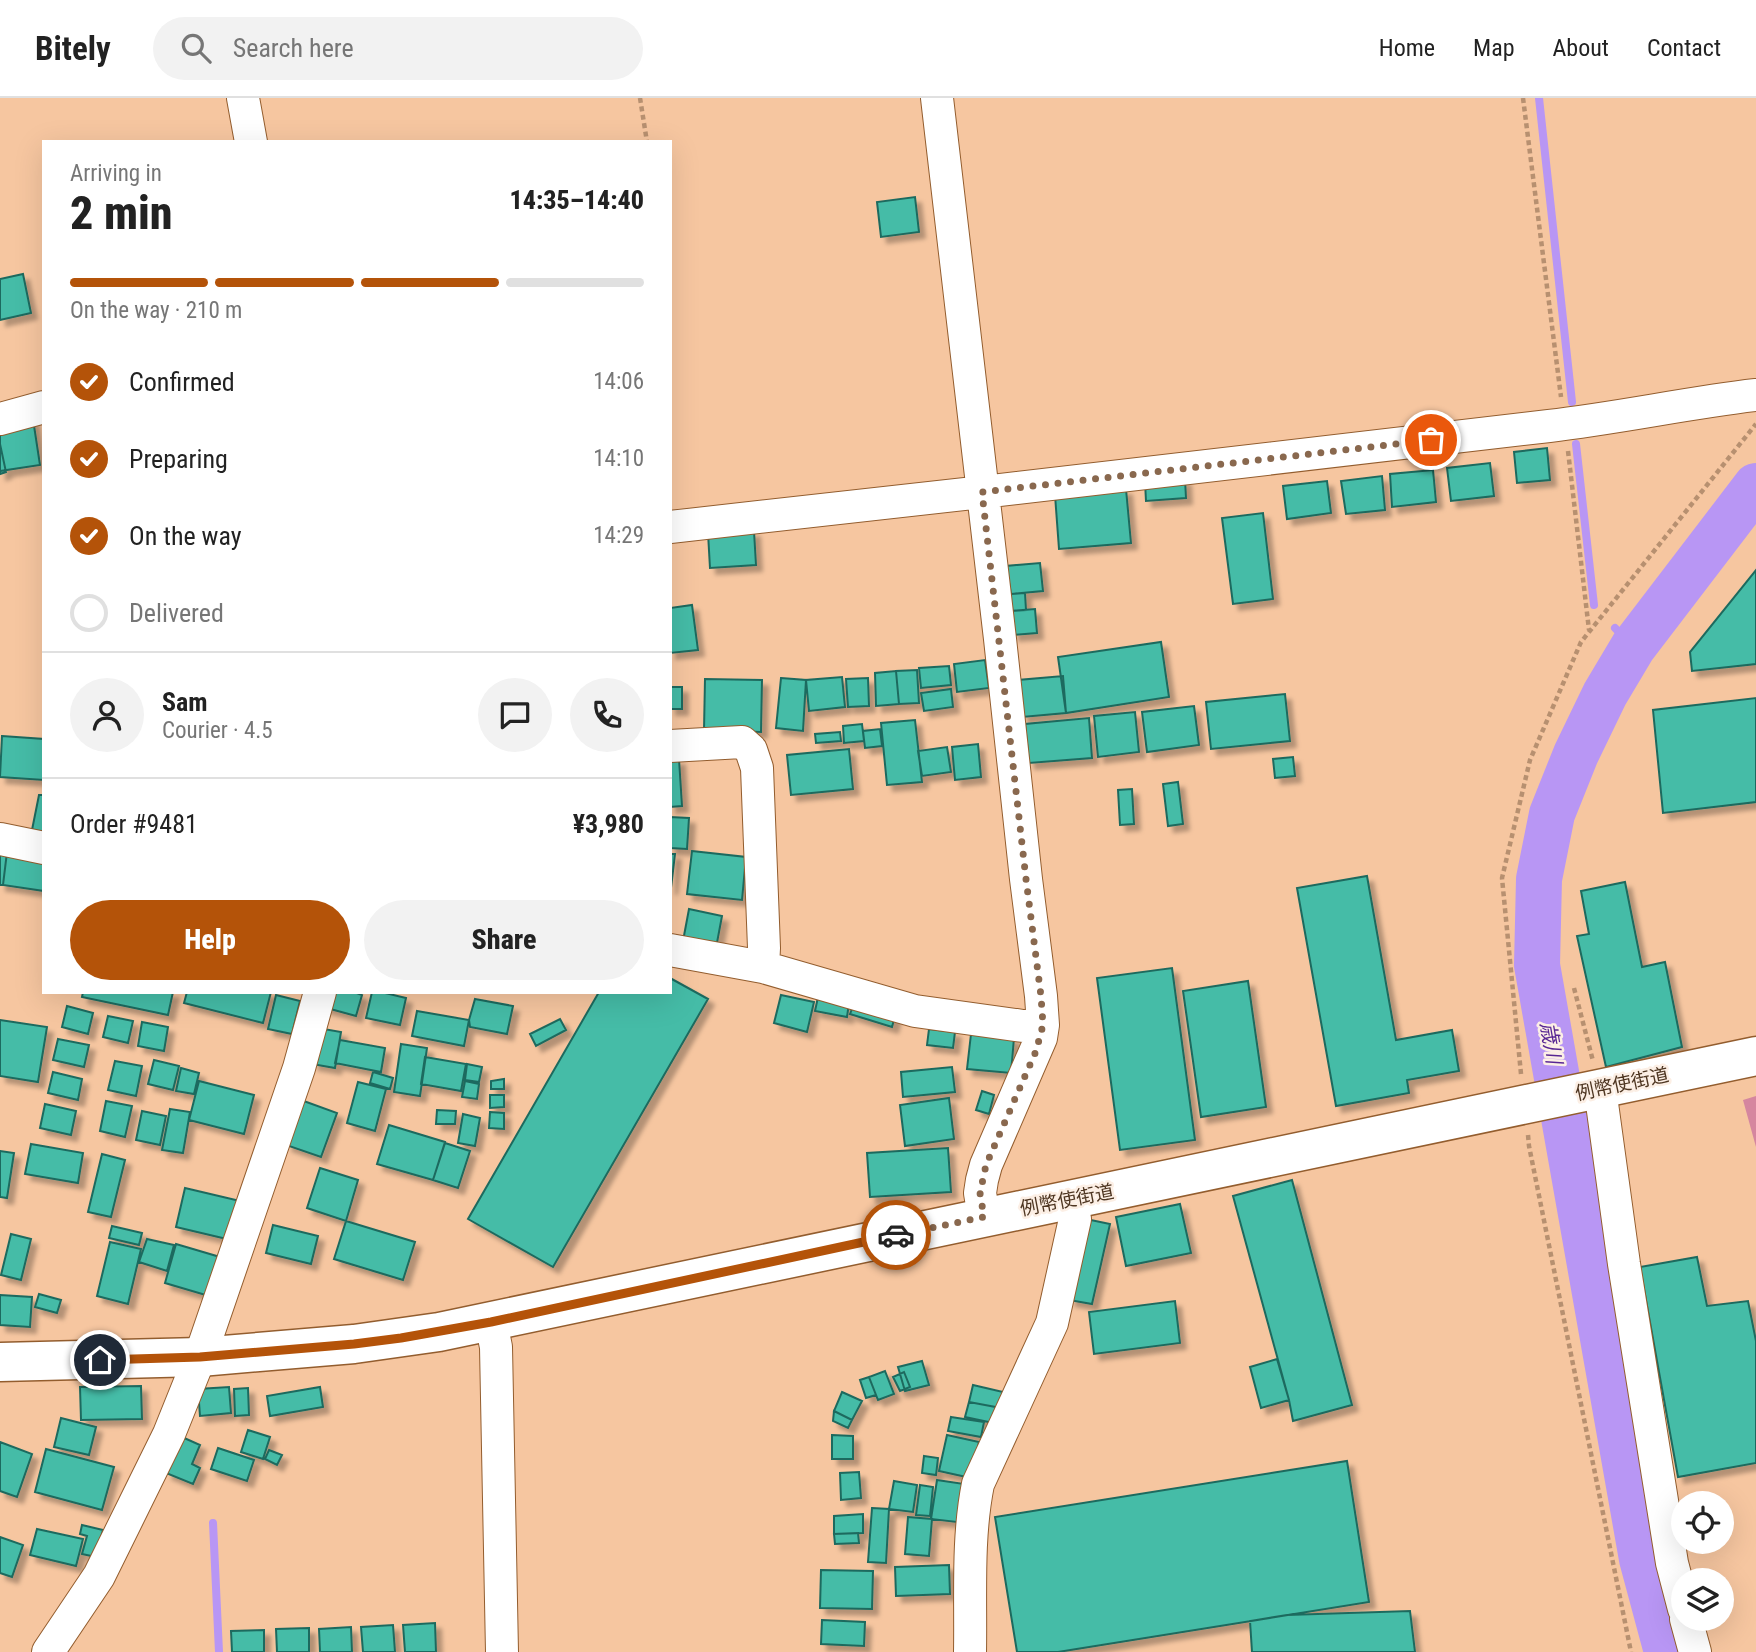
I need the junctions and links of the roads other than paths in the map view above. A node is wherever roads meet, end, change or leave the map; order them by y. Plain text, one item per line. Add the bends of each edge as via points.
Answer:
1 (243, 98) edge
2 (936, 98) edge
3 (251, 140) edge
4 (1756, 395) edge
5 (42, 408) edge
6 (0, 419) edge
7 (982, 492) junction
8 (672, 527) edge
9 (672, 746) edge
10 (0, 839) edge
11 (42, 848) edge
12 (672, 950) edge
13 (763, 967) junction
14 (319, 994) edge
15 (1043, 1025) junction
16 (1756, 1056) edge
17 (1596, 1090) junction
18 (1070, 1200) junction
19 (984, 1217) junction
20 (491, 1322) junction
21 (200, 1357) junction
22 (0, 1362) edge
23 (1673, 1568) edge
24 (1689, 1631) edge
25 (48, 1652) edge
26 (502, 1652) edge
27 (970, 1652) edge
28 (1695, 1652) edge

1 - 3 street
2 - 7 street
4 - 7 street via 1565,424
5 - 6 street
7 - 8 street
7 - 15 street
9 - 13 street via 742,743 751,750 757,768
10 - 11 street
12 - 13 street
13 - 15 street via 915,1011
14 - 21 street via 299,1068
15 - 19 street via 986,1165 980,1193
16 - 17 main road, 例幣使街道
17 - 18 main road, 例幣使街道
17 - 23 street
18 - 19 main road, 例幣使街道
18 - 27 street via 1074,1219 1052,1323 978,1484 971,1538
19 - 20 main road, 例幣使街道
20 - 21 main road, 例幣使街道 via 354,1344
20 - 26 street via 496,1347
21 - 22 main road, 例幣使街道
21 - 25 street via 169,1434 99,1576
24 - 28 street

